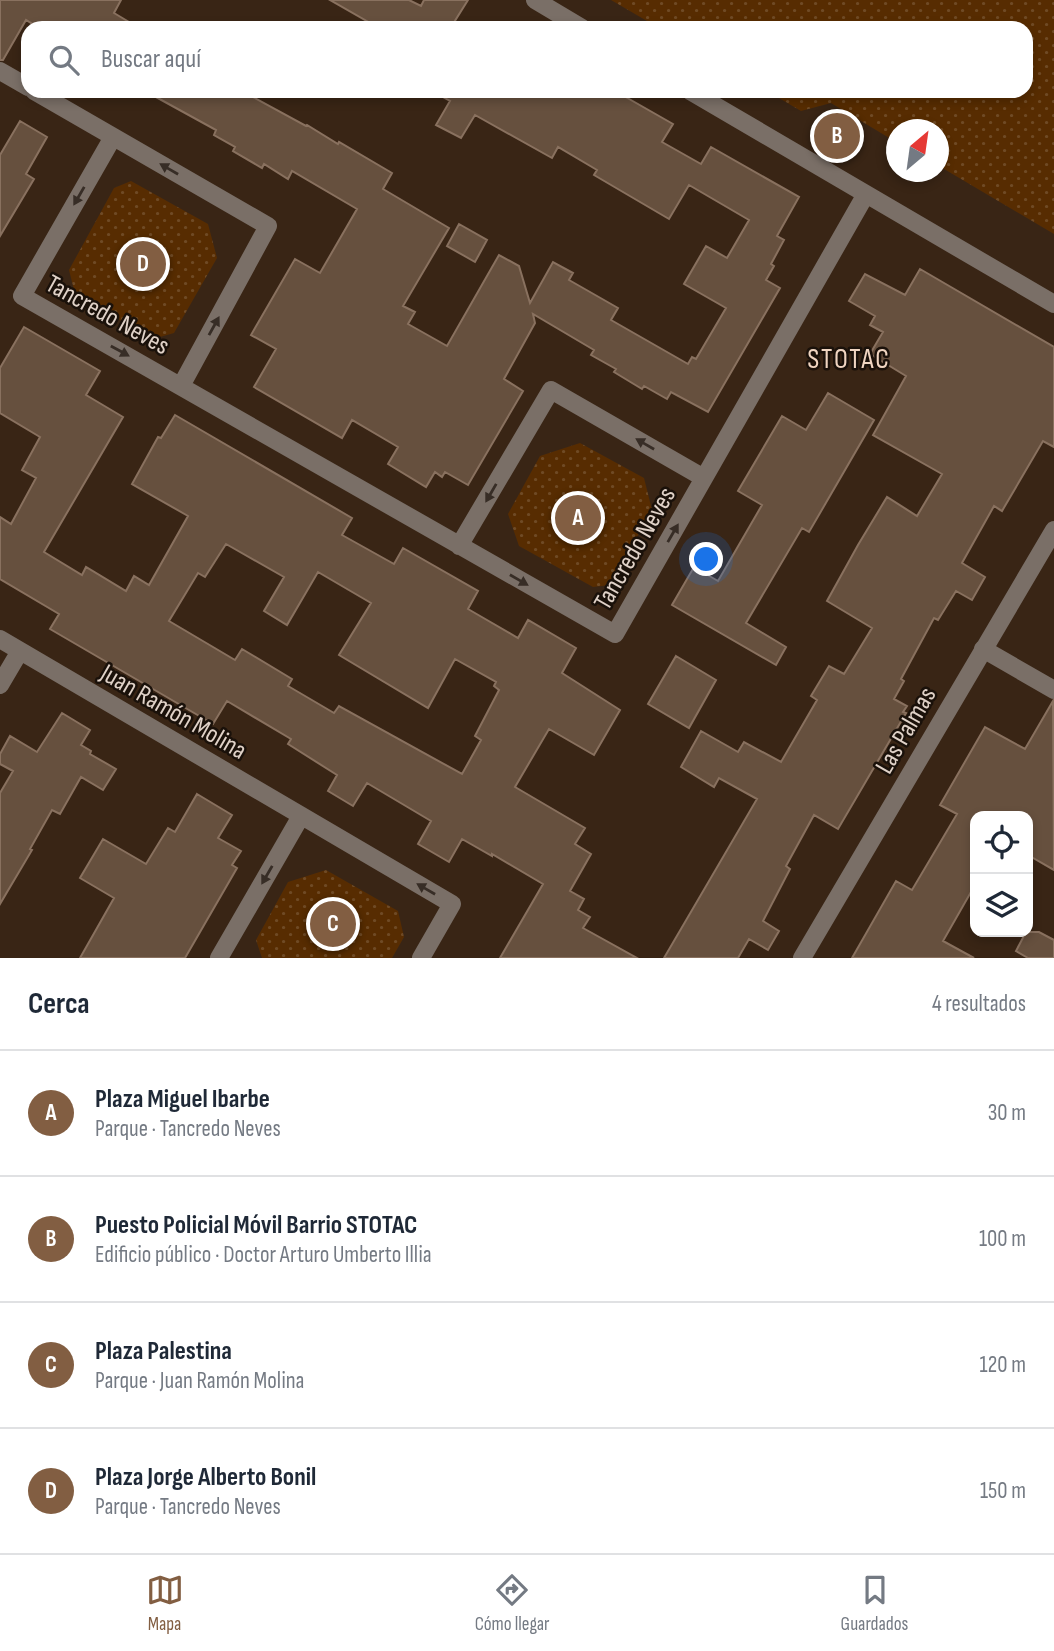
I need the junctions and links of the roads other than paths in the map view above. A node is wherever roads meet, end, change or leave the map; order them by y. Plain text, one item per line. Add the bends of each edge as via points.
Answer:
1 (535, 0) edge
2 (570, 21) edge
3 (0, 71) edge
4 (21, 83) edge
5 (46, 98) edge
6 (702, 98) edge
7 (113, 137) junction
8 (866, 194) junction
9 (1054, 304) edge
10 (181, 386) junction
11 (704, 478) junction
12 (1054, 530) edge
13 (459, 546) junction
14 (0, 639) edge
15 (983, 649) junction
16 (20, 651) junction
17 (0, 685) edge
18 (1054, 690) edge
19 (301, 816) junction
20 (219, 958) edge
21 (421, 958) edge
22 (802, 958) edge

1 - 2 street
3 - 4 street
5 - 7 street, Tancredo Neves
6 - 8 street
10 -> 7 street, Tancredo Neves via 268,226
7 -> 10 street, Tancredo Neves via 22,296
8 - 9 street
8 - 11 street, Tancredo Neves
10 - 13 street, Tancredo Neves
11 -> 13 street, Tancredo Neves via 551,390
13 -> 11 street, Tancredo Neves via 615,634
12 - 15 street, Las Palmas
14 - 16 street, Juan Ramón Molina
15 - 18 street
15 - 22 street, Las Palmas
16 - 17 street
16 - 19 street, Juan Ramón Molina
19 -> 20 street
21 -> 19 street, Juan Ramón Molina via 452,904

